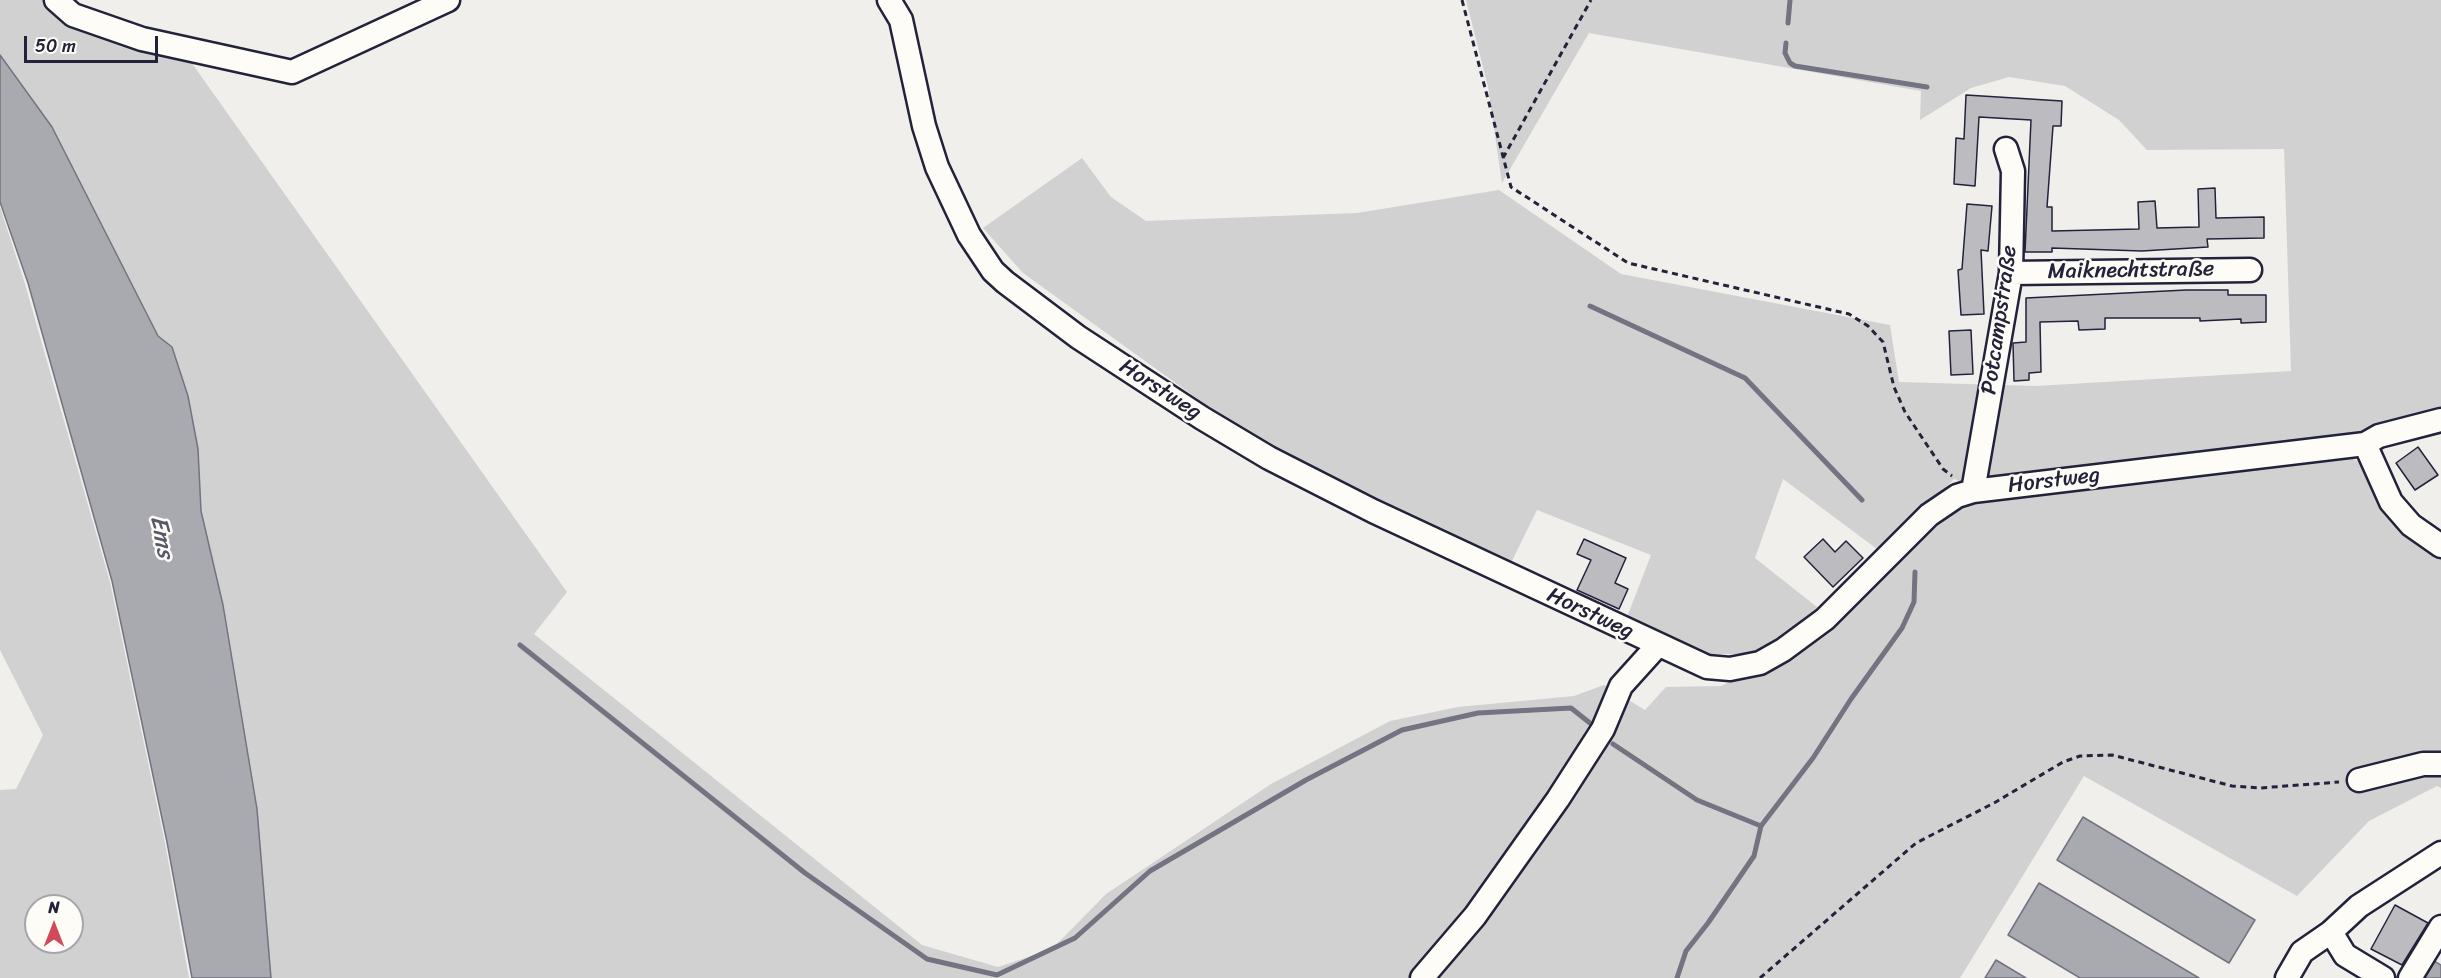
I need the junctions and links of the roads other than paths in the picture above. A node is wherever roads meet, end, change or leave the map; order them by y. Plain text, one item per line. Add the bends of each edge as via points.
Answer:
1 (56, 0) edge
2 (448, 0) edge
3 (889, 0) edge
4 (2006, 149) dead end
5 (2250, 270) dead end
6 (2011, 273) junction
7 (2441, 420) edge
8 (2365, 444) junction
9 (1973, 491) junction
10 (2441, 546) edge
11 (1658, 645) junction
12 (2441, 764) edge
13 (2359, 780) road end
14 (2441, 853) edge
15 (2441, 927) edge
16 (2331, 932) junction
17 (1422, 978) edge
18 (2287, 978) edge
19 (2383, 978) edge
20 (2410, 978) edge

1 - 2 street via 73,15 142,39 292,72
3 - 11 street, Horstweg via 903,28 937,167 969,235 999,276 1078,337 1269,458
4 - 6 street, Potcampstraße via 2013,171
5 - 6 street, Maiknechtstraße
6 - 9 street, Potcampstraße
7 - 8 street, Horstweg via 2379,436
8 - 9 street, Horstweg
8 - 10 street via 2391,502 2411,525
9 - 11 street, Horstweg via 1957,496 1929,515 1825,619 1760,663 1730,669 1707,667
11 - 17 street via 1621,686 1603,729 1558,799 1475,916
12 - 13 street via 2423,764
14 - 16 street via 2359,906
15 - 20 street
16 - 18 street via 2302,952
16 - 19 street via 2345,955

